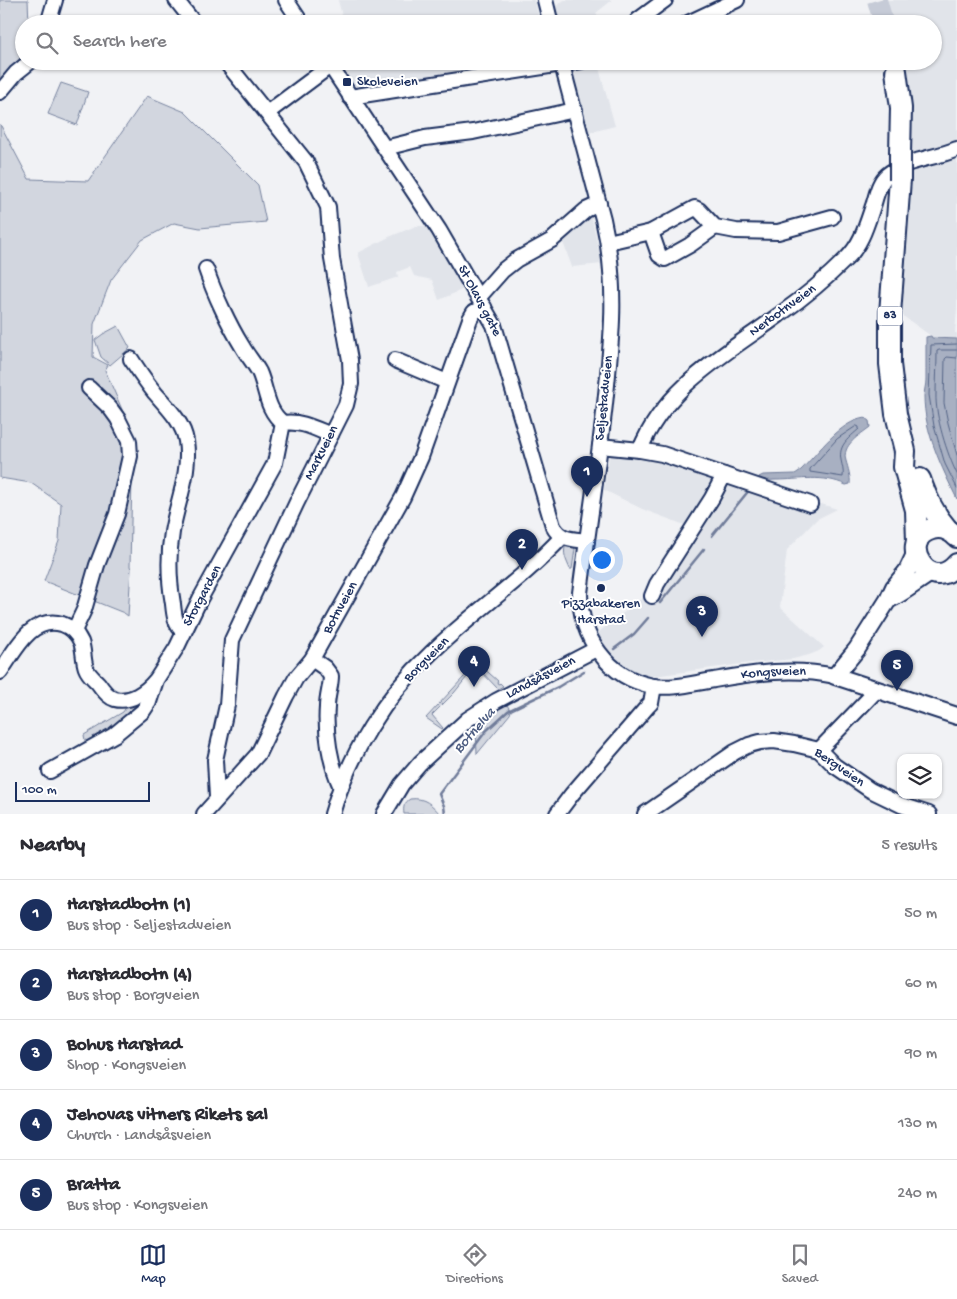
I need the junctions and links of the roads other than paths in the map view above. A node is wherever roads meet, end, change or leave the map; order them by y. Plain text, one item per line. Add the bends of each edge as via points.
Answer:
1 (55, 0) edge
2 (176, 0) edge
3 (286, 0) edge
4 (664, 0) edge
5 (737, 0) edge
6 (548, 1) edge
7 (51, 15) edge
8 (188, 15) edge
9 (296, 15) edge
10 (550, 15) edge
11 (644, 15) edge
12 (705, 15) edge
13 (20, 70) edge
14 (233, 70) edge
15 (321, 70) edge
16 (333, 70) edge
17 (518, 70) edge
18 (564, 70) edge
19 (896, 71) dead end
20 (0, 92) edge
21 (350, 97) junction
22 (575, 110) junction
23 (267, 113) junction
24 (385, 148) junction
25 (957, 149) edge
26 (903, 165) junction
27 (599, 204) junction
28 (832, 217) dead end
29 (715, 227) junction
30 (652, 232) junction
31 (608, 242) junction
32 (206, 269) dead end
33 (482, 302) junction
34 (131, 359) dead end
35 (395, 360) dead end
36 (447, 382) junction
37 (89, 388) dead end
38 (283, 423) junction
39 (331, 435) junction
40 (600, 446) junction
41 (640, 450) junction
42 (905, 451) junction
43 (724, 475) junction
44 (810, 504) dead end
45 (952, 534) edge
46 (562, 537) junction
47 (587, 541) junction
48 (917, 547) junction
49 (957, 564) edge
50 (935, 573) junction
51 (957, 584) edge
52 (652, 596) dead end
53 (888, 600) junction
54 (74, 631) junction
55 (184, 632) junction
56 (596, 649) junction
57 (858, 649) junction
58 (312, 659) junction
59 (0, 672) edge
60 (835, 676) junction
61 (156, 680) junction
62 (855, 682) junction
63 (654, 686) junction
64 (877, 690) junction
65 (957, 716) edge
66 (819, 750) junction
67 (50, 771) dead end
68 (341, 787) junction
69 (217, 797) junction
70 (204, 814) edge
71 (332, 814) edge
72 (384, 814) edge
73 (557, 814) edge
74 (645, 814) edge
75 (929, 814) edge

1 - 7 street
2 - 8 street
3 - 9 street
4 - 11 street
5 - 12 street
6 - 10 street
13 - 20 street
14 - 23 street, Markveien
15 - 23 street, St Olavs gate
16 - 21 street, St Olavs gate
17 - 21 street
18 - 22 street, Seljestadveien
19 - 26 highway, 83
21 - 24 street, St Olavs gate
22 - 24 street
22 - 27 street, Seljestadveien
23 - 39 street, Markveien via 306,162 330,216 332,259 350,360 351,384 348,399
24 - 33 street, St Olavs gate
25 - 26 street
26 - 41 street, Nerbotnveien via 880,184 862,238 852,254 823,281 682,388 658,416
26 - 42 highway, 83 via 889,339 893,397
27 - 31 street, Seljestadveien
27 - 33 street, Botnveien via 586,210 552,240 524,255 495,277
28 - 29 street via 778,232
29 - 30 street via 695,208
29 - 30 street via 665,259 659,255
30 - 31 street
31 - 40 street, Seljestadveien via 613,319
32 - 38 street via 241,345 260,374 270,409
33 - 36 street, Botnveien via 470,319
33 - 46 street, St Olavs gate via 499,339 553,526
34 - 55 street via 173,415 186,440 185,475 172,532 170,561 176,621
35 - 36 street
36 - 58 street, Botnveien via 402,497
37 - 54 street via 118,419 129,441 130,456 117,514
38 - 39 street via 304,424
38 - 55 street, Storgarden via 275,463
39 - 69 street, Markveien via 232,640 227,705 215,760
40 - 41 street
40 - 47 street, Seljestadveien
41 - 43 street
42 - 45 highway, 83 via 914,464 930,506
42 - 48 highway, 83 via 904,467 918,522
43 - 44 street
43 - 52 street
45 - 48 highway, 83 via 942,528 929,530
46 - 47 street
46 - 68 street, Borgveien via 533,566 430,653 396,691 355,756
47 - 56 street, Seljestadveien via 580,603 585,627
48 - 50 highway via 922,567
48 - 53 main road via 907,571
49 - 50 highway via 947,572
50 - 51 highway
50 - 53 main road via 915,581 902,594
53 - 57 main road
54 - 59 street via 49,622 35,627
54 - 61 street via 81,642 88,672 110,696 127,699 144,692
55 - 61 street, Storgarden
56 - 63 street, Kongsveien via 619,672
56 - 72 street, Landsåsveien via 468,719 420,762
57 - 60 main road
57 - 62 main road
58 - 68 street via 331,676 327,723 330,751
58 - 69 street, Botnveien via 296,678 258,754
60 - 62 main road, Kongsveien
60 - 63 street, Kongsveien via 784,671 676,686
61 - 67 street, Storgarden via 149,702 134,720 105,741
62 - 64 main road, Kongsveien
63 - 73 street via 648,706
64 - 65 main road, Kongsveien
64 - 66 street
66 - 74 street, Bergveien via 774,741 749,745 720,761
66 - 75 street, Bergveien via 835,766 870,790 901,806
68 - 71 street, Borgveien
69 - 70 street, Botnveien

